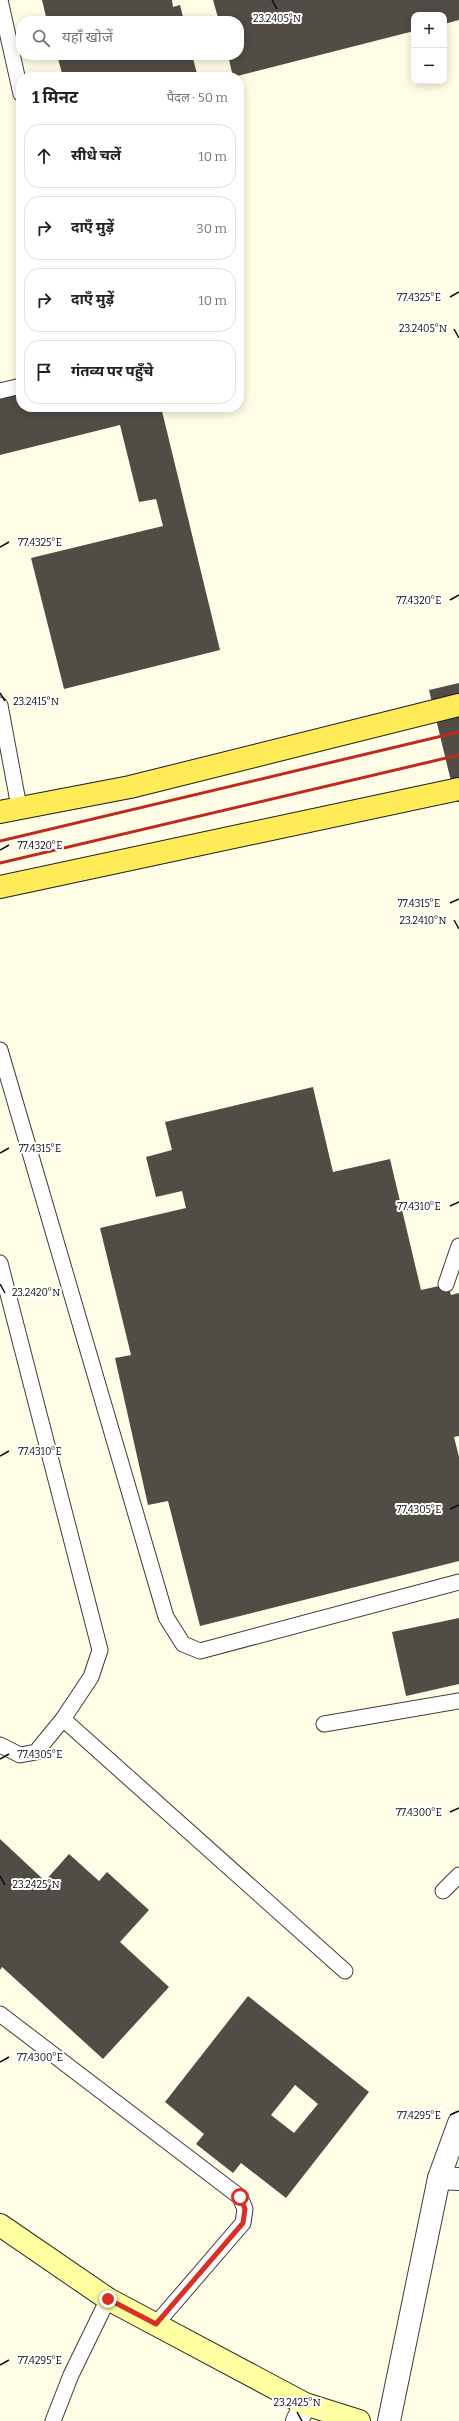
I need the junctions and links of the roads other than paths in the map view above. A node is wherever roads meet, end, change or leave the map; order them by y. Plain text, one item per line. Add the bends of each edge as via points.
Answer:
1 (0, 0) edge
2 (16, 72) edge
3 (16, 387) edge
4 (0, 391) edge
5 (0, 705) edge
6 (459, 705) edge
7 (459, 789) edge
8 (9, 809) edge
9 (0, 887) edge
10 (0, 1050) edge
11 (459, 1246) edge
12 (0, 1263) edge
13 (446, 1284) dead end
14 (459, 1582) edge
15 (459, 1701) edge
16 (63, 1719) junction
17 (324, 1724) dead end
18 (0, 1745) edge
19 (459, 1875) edge
20 (443, 1891) dead end
21 (345, 1971) dead end
22 (0, 2014) edge
23 (459, 2122) edge
24 (449, 2178) edge
25 (0, 2225) edge
26 (108, 2299) junction
27 (156, 2324) junction
28 (301, 2413) edge
29 (53, 2421) edge
30 (359, 2421) edge
31 (389, 2421) edge

1 - 2 lane
3 - 4 lane
5 - 8 lane
6 - 8 main road via 130,787
7 - 9 main road
10 - 14 lane via 166,1617 183,1644 200,1651
11 - 13 lane
12 - 16 lane via 100,1650 91,1677
15 - 17 lane
16 - 18 lane via 36,1752 20,1755
16 - 21 lane
19 - 20 lane
22 - 27 lane via 240,2197 245,2209 243,2223
23 - 24 street
24 - 31 street
25 - 26 street
26 - 27 street
26 - 29 lane via 71,2375
27 - 28 street
28 - 30 street

